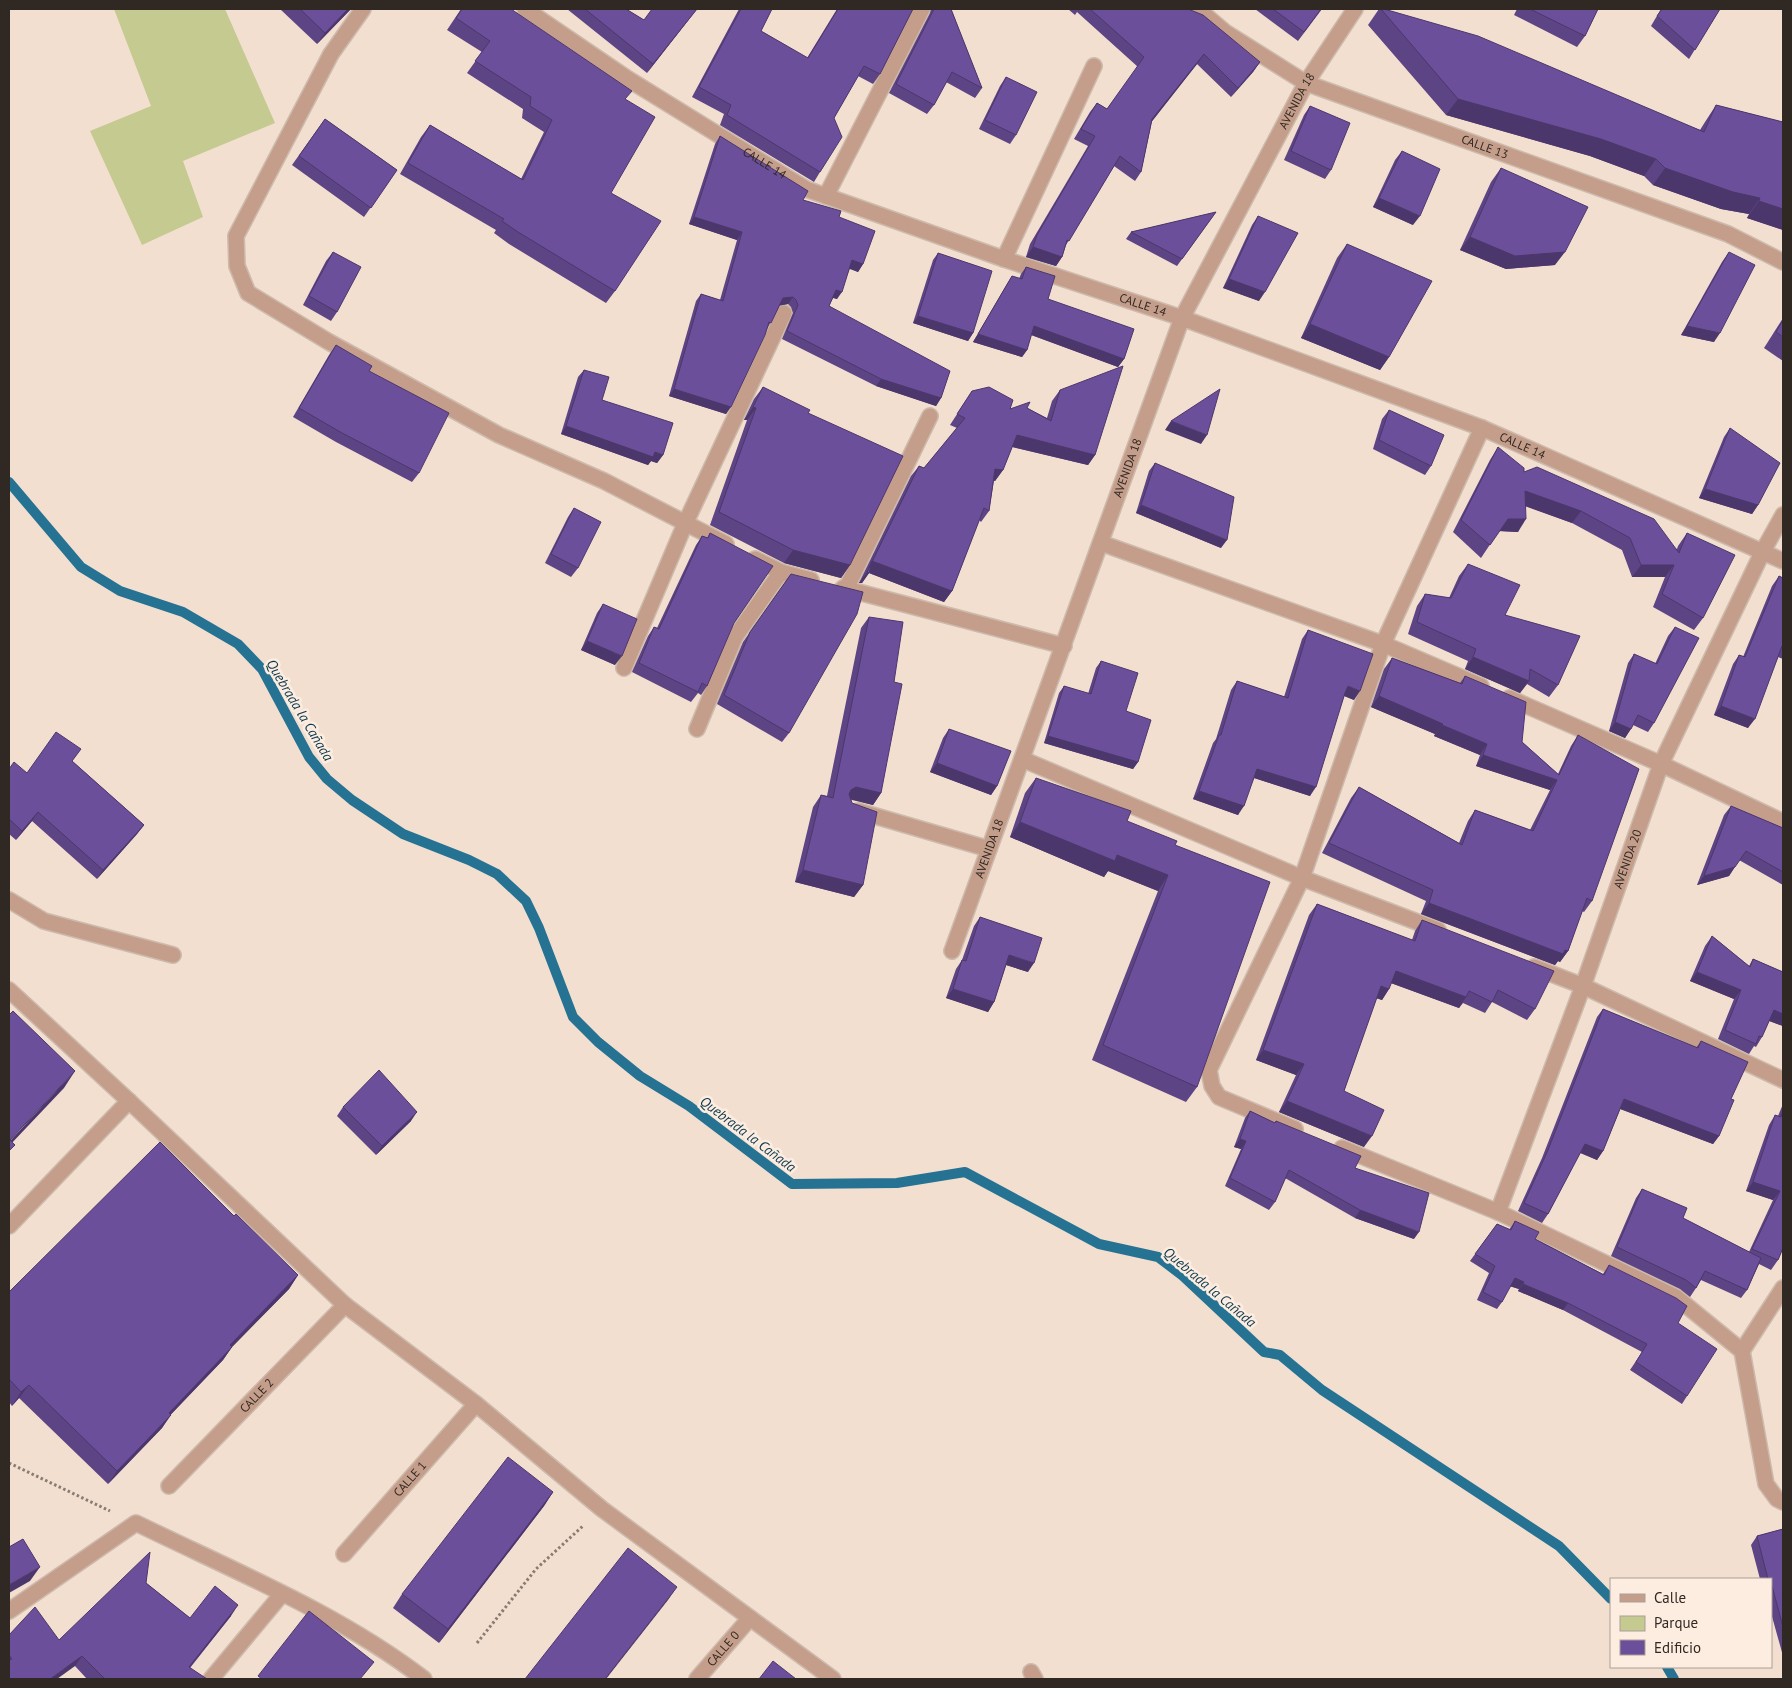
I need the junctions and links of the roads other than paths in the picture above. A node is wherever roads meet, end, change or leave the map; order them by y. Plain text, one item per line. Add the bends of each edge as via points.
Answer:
1 (363, 9) edge
2 (525, 9) edge
3 (922, 9) edge
4 (1198, 9) edge
5 (1355, 9) edge
6 (1094, 66) dead end
7 (1306, 83) junction
8 (826, 196) junction
9 (1004, 259) junction
10 (1783, 262) edge
11 (784, 313) edge
12 (1182, 318) junction
13 (930, 416) dead end
14 (1482, 428) junction
15 (1783, 515) edge
16 (685, 524) junction
17 (1101, 543) junction
18 (1763, 551) junction
19 (1783, 561) edge
20 (781, 572) junction
21 (846, 589) junction
22 (1384, 644) junction
23 (1064, 646) junction
24 (624, 668) edge
25 (697, 730) dead end
26 (1022, 759) junction
27 (1661, 764) junction
28 (850, 808) edge
29 (1783, 822) edge
30 (989, 849) junction
31 (1302, 878) junction
32 (9, 900) edge
33 (1456, 937) edge
34 (952, 951) dead end
35 (173, 955) dead end
36 (1519, 961) edge
37 (1583, 986) junction
38 (9, 990) edge
39 (1783, 1080) edge
40 (129, 1101) junction
41 (1309, 1134) edge
42 (1327, 1142) edge
43 (1498, 1212) junction
44 (9, 1226) edge
45 (1783, 1288) edge
46 (345, 1305) junction
47 (1742, 1351) junction
48 (476, 1404) junction
49 (170, 1486) dead end
50 (1783, 1502) edge
51 (344, 1554) dead end
52 (282, 1594) junction
53 (9, 1611) edge
54 (750, 1618) junction
55 (211, 1679) edge
56 (424, 1679) edge
57 (697, 1679) edge
58 (833, 1679) edge

1 - 16 street via 331,54 236,236 236,266 248,293 329,342 499,435 604,481
2 - 8 street, CALLE 14 via 636,84 806,189
3 - 8 street
4 - 7 street, CALLE 13 via 1226,32
5 - 7 street, AVENIDA 18
6 - 9 street
7 - 10 street, CALLE 13 via 1728,234
7 - 12 street, AVENIDA 18
8 - 9 street, CALLE 14
9 - 12 street, CALLE 14
11 - 16 street
12 - 14 street, CALLE 14
12 - 17 street, AVENIDA 18
13 - 21 street
14 - 18 street, CALLE 14
14 - 22 street
15 - 18 street, AVENIDA 20
16 - 20 street
16 - 24 street
17 - 22 street
17 - 23 street, AVENIDA 18
18 - 19 street, CALLE 14
18 - 27 street, AVENIDA 20
20 - 21 street
20 - 25 street via 735,637
21 - 23 street
22 - 27 street
22 - 31 street
23 - 26 street, AVENIDA 18
26 - 30 street, AVENIDA 18
26 - 31 street
27 - 29 street
27 - 37 street, AVENIDA 20
28 - 30 street
30 - 34 street, AVENIDA 18
31 - 33 street
31 - 41 street via 1209,1070 1212,1086 1219,1097
32 - 35 street via 44,921
36 - 37 street
37 - 39 street
37 - 43 street, AVENIDA 20
38 - 40 street
40 - 44 street
40 - 46 street
42 - 43 street
43 - 47 street via 1676,1297
45 - 47 street
46 - 48 street
46 - 49 street, CALLE 2
47 - 50 street via 1766,1484 1776,1499
48 - 51 street, CALLE 1
48 - 54 street via 602,1509
52 - 53 street via 136,1523
52 - 55 street
52 - 56 street via 338,1622 396,1657
54 - 57 street, CALLE 0
54 - 58 street

